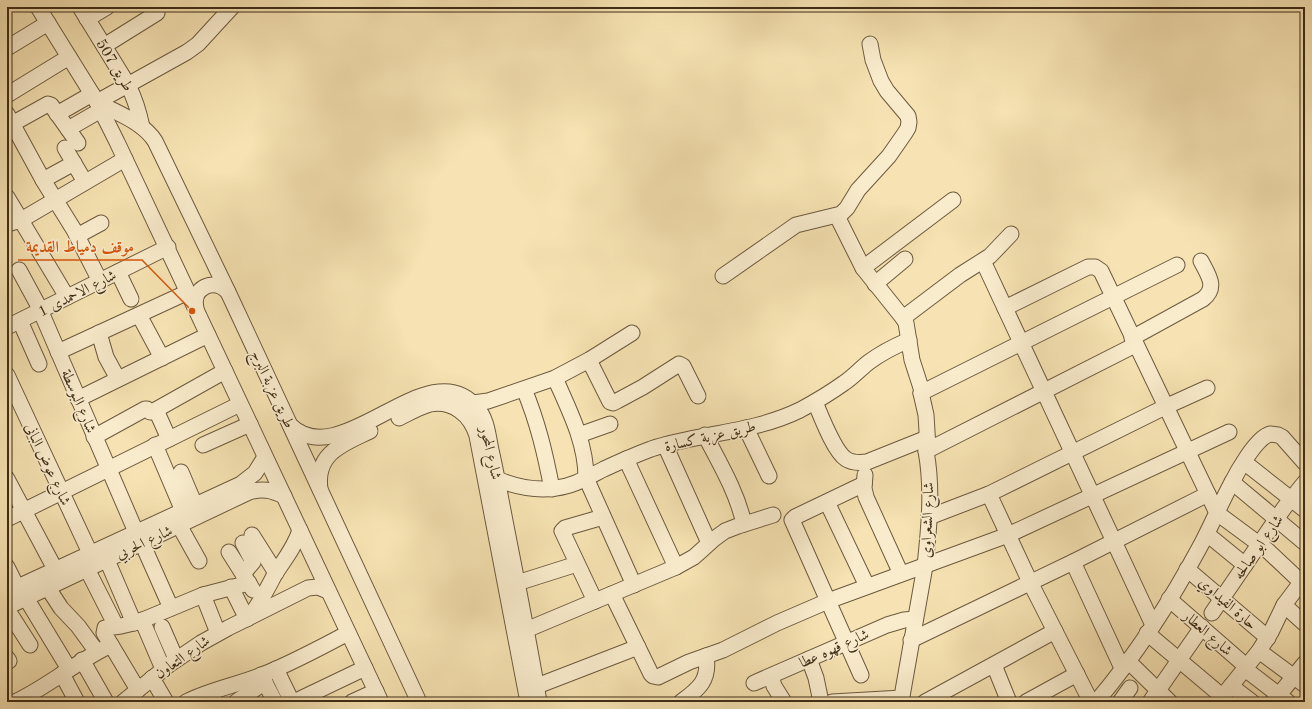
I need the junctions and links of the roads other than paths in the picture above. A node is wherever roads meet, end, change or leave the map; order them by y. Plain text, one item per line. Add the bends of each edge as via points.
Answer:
1 (38, 7) edge
2 (107, 7) edge
3 (232, 7) edge
4 (83, 13) edge
5 (157, 13) dead end
6 (48, 23) junction
7 (870, 44) dead end
8 (104, 46) junction
9 (7, 48) edge
10 (69, 57) junction
11 (128, 85) junction
12 (7, 95) edge
13 (96, 102) junction
14 (57, 114) junction
15 (10, 119) edge
16 (142, 126) junction
17 (68, 129) junction
18 (125, 159) junction
19 (74, 163) junction
20 (43, 180) junction
21 (85, 182) junction
22 (7, 197) edge
23 (54, 200) junction
24 (953, 200) dead end
25 (838, 216) junction
26 (14, 222) edge
27 (101, 223) dead end
28 (1011, 234) dead end
29 (77, 236) junction
30 (168, 247) junction
31 (905, 260) dead end
32 (983, 261) junction
33 (1201, 261) dead end
34 (1177, 265) dead end
35 (863, 268) junction
36 (19, 270) dead end
37 (118, 272) junction
38 (723, 276) dead end
39 (100, 281) junction
40 (875, 284) junction
41 (188, 292) junction
42 (228, 292) junction
43 (67, 297) junction
44 (1113, 297) junction
45 (131, 299) dead end
46 (196, 308) junction
47 (1005, 308) junction
48 (41, 310) junction
49 (139, 315) junction
50 (903, 318) junction
51 (13, 324) edge
52 (99, 333) junction
53 (632, 333) dead end
54 (208, 335) junction
55 (909, 340) junction
56 (1133, 341) junction
57 (1022, 342) junction
58 (58, 352) junction
59 (162, 358) junction
60 (589, 360) junction
61 (39, 364) dead end
62 (225, 371) junction
63 (7, 375) edge
64 (555, 378) junction
65 (118, 379) junction
66 (1207, 388) dead end
67 (524, 389) junction
68 (1044, 391) junction
69 (921, 393) junction
70 (698, 396) dead end
71 (78, 400) junction
72 (815, 402) junction
73 (473, 403) junction
74 (240, 404) junction
75 (1165, 407) junction
76 (156, 410) junction
77 (250, 424) junction
78 (289, 424) junction
79 (610, 424) dead end
80 (746, 428) junction
81 (1229, 432) dead end
82 (579, 435) junction
83 (705, 435) junction
84 (94, 437) junction
85 (169, 439) junction
86 (337, 441) junction
87 (203, 445) dead end
88 (665, 445) junction
89 (927, 445) junction
90 (155, 446) junction
91 (1187, 451) junction
92 (1072, 452) junction
93 (265, 457) junction
94 (878, 458) junction
95 (626, 459) junction
96 (1244, 462) junction
97 (1305, 463) edge
98 (108, 468) junction
99 (181, 472) dead end
100 (769, 476) dead end
101 (586, 478) junction
102 (7, 479) edge
103 (497, 479) junction
104 (1232, 482) junction
105 (1305, 482) edge
106 (864, 484) junction
107 (552, 489) junction
108 (62, 492) junction
109 (321, 492) junction
110 (989, 494) junction
111 (1208, 494) junction
112 (284, 496) junction
113 (1093, 496) junction
114 (1291, 499) junction
115 (827, 502) junction
116 (1305, 510) edge
117 (24, 511) junction
118 (1217, 513) junction
119 (183, 514) junction
120 (773, 515) dead end
121 (603, 517) junction
122 (929, 517) junction
123 (1277, 518) junction
124 (7, 519) edge
125 (744, 524) junction
126 (300, 530) junction
127 (1207, 534) junction
128 (1008, 535) junction
129 (139, 538) junction
130 (1114, 541) junction
131 (1305, 543) edge
132 (709, 544) junction
133 (1260, 544) junction
134 (229, 552) dead end
135 (90, 553) junction
136 (107, 560) junction
137 (199, 561) dead end
138 (1073, 562) junction
139 (577, 564) junction
140 (1245, 565) junction
141 (925, 566) junction
142 (7, 567) edge
143 (676, 567) junction
144 (55, 569) junction
145 (87, 569) junction
146 (1187, 569) junction
147 (276, 573) junction
148 (901, 574) junction
149 (246, 578) junction
150 (1303, 579) edge
151 (1030, 582) junction
152 (517, 583) junction
153 (634, 585) junction
154 (867, 586) junction
155 (231, 587) junction
156 (48, 588) junction
157 (328, 591) junction
158 (17, 592) edge
159 (612, 594) junction
160 (203, 595) junction
161 (1222, 598) junction
162 (1169, 599) junction
163 (595, 601) junction
164 (828, 601) junction
165 (259, 603) junction
166 (1284, 605) junction
167 (7, 608) edge
168 (171, 608) junction
169 (1212, 613) dead end
170 (247, 619) junction
171 (915, 619) junction
172 (138, 622) junction
173 (1305, 624) edge
174 (116, 626) junction
175 (162, 627) dead end
176 (1202, 627) junction
177 (1150, 629) junction
178 (526, 630) junction
179 (1055, 631) junction
180 (218, 633) junction
181 (348, 633) junction
182 (1268, 638) junction
183 (912, 640) junction
184 (846, 643) junction
185 (30, 645) dead end
186 (111, 645) junction
187 (638, 647) junction
188 (1259, 651) junction
189 (97, 652) junction
190 (706, 656) junction
191 (176, 659) junction
192 (809, 659) junction
193 (82, 660) junction
194 (1179, 660) junction
195 (1305, 663) edge
196 (994, 665) junction
197 (1125, 665) junction
198 (365, 668) junction
199 (1246, 668) junction
200 (276, 669) junction
201 (65, 672) junction
202 (157, 674) junction
203 (1077, 674) junction
204 (861, 675) dead end
205 (771, 676) junction
206 (263, 678) junction
207 (1299, 681) edge
208 (754, 684) dead end
209 (537, 686) junction
210 (1130, 688) dead end
211 (1224, 695) edge
212 (378, 696) edge
213 (1154, 696) edge
214 (36, 697) edge
215 (130, 698) edge
216 (414, 699) edge
217 (902, 700) edge
218 (1280, 700) edge
219 (15, 702) edge
220 (77, 702) edge
221 (106, 702) edge
222 (166, 702) edge
223 (186, 702) edge
224 (236, 702) edge
225 (275, 702) edge
226 (293, 702) edge
227 (352, 702) edge
228 (528, 702) edge
229 (540, 702) edge
230 (681, 702) edge
231 (784, 702) edge
232 (821, 702) edge
233 (832, 702) edge
234 (925, 702) edge
235 (1009, 702) edge
236 (1026, 702) edge
237 (1091, 702) edge
238 (1096, 702) edge
239 (1120, 702) edge
240 (1170, 702) edge
241 (1252, 702) edge

1 - 6 street
2 - 4 street
3 - 11 street via 188,52
4 - 8 street, طريق 507
5 - 8 street
6 - 9 street
6 - 10 street
7 - 25 street via 881,81 908,116 908,128 889,156
8 - 11 street, طريق 507
10 - 12 street
10 - 13 street
11 - 13 street
11 - 16 street, طريق 507 via 137,105
13 - 14 street
13 - 16 street, طريق عزبة البرج
13 - 17 street
13 - 18 street
14 - 15 street via 47,104
14 - 17 street
15 - 20 street
16 - 42 street, طريق عزبة البرج via 155,140
17 - 19 street
18 - 21 street
18 - 30 street
19 - 20 street
19 - 21 street
20 - 23 street
21 - 23 street
22 - 26 street
23 - 26 street
23 - 29 street
24 - 35 street
25 - 35 street
25 - 38 street via 796,225
26 - 43 street
27 - 29 street
28 - 32 street
29 - 39 street
30 - 37 street, شارع الاحمدى 1
30 - 41 street
31 - 40 street
32 - 47 street
32 - 50 street
33 - 56 street via 1210,278 1210,293
34 - 44 street
35 - 40 street
36 - 48 street, شارع البوسطة
37 - 39 street, شارع الاحمدى 1
37 - 45 street
39 - 43 street, شارع الاحمدى 1
40 - 50 street
41 - 46 street
41 - 49 street
42 - 46 street via 218,285 205,286 196,297
42 - 78 street, طريق عزبة البرج
43 - 48 street, شارع الاحمدى 1
44 - 47 street via 1101,271 1095,267 1088,267
44 - 56 street
44 - 57 street
46 - 54 street
47 - 57 street
48 - 51 street, شارع الاحمدى 1
48 - 58 street, شارع البوسطة
49 - 52 street
49 - 59 street
50 - 55 street, شارع الشعراوى
51 - 61 street
52 - 58 street
52 - 65 street via 106,357
53 - 60 street
54 - 59 street
54 - 62 street
55 - 69 street, شارع الشعراوى
55 - 72 street, طريق عزبة كسارة via 877,356 840,386
56 - 68 street
56 - 75 street
57 - 68 street
57 - 69 street
58 - 71 street, شارع البوسطة
59 - 65 street
60 - 64 street
60 - 70 street via 610,402 613,403 679,364 683,366
62 - 74 street
62 - 76 street
63 - 108 street, شارع عوض البانى
64 - 67 street
64 - 82 street
65 - 71 street
66 - 75 street
67 - 73 street
67 - 107 street via 542,439
68 - 89 street
68 - 92 street
69 - 89 street, شارع الشعراوى
71 - 84 street, شارع البوسطة
72 - 80 street, طريق عزبة كسارة via 782,417
72 - 94 street via 838,450 845,458 861,463
73 - 86 street, شارع المحور via 457,394 433,392 370,420
73 - 103 street, شارع المحور via 485,422
74 - 77 street
74 - 85 street
75 - 91 street
75 - 92 street
76 - 84 street via 152,412 145,409
76 - 85 street
77 - 87 street
77 - 93 street
78 - 86 street, شارع المحور via 308,436
78 - 109 street, طريق عزبة البرج
79 - 82 street
80 - 83 street, طريق عزبة كسارة
80 - 100 street
81 - 91 street
82 - 101 street via 586,463
83 - 88 street, طريق عزبة كسارة
83 - 125 street via 732,488
84 - 98 street, شارع البوسطة
85 - 90 street
86 - 109 street, شارع المحور via 323,464
86 - 228 street, شارع المحور via 430,404 453,406 470,420 477,436
88 - 95 street, طريق عزبة كسارة
88 - 132 street
89 - 94 street
89 - 122 street, شارع الشعراوى
90 - 98 street
90 - 119 street
91 - 111 street
91 - 113 street
92 - 110 street
92 - 113 street
93 - 112 street
93 - 119 street, شارع الحربي via 258,470 247,480
94 - 106 street via 867,471
95 - 101 street, طريق عزبة كسارة
95 - 143 street
96 - 97 street via 1265,435 1273,434 1282,437
96 - 104 street
96 - 114 street
98 - 108 street
98 - 129 street, شارع البوسطة
99 - 119 street
101 - 107 street, طريق عزبة كسارة
101 - 121 street
102 - 117 street
103 - 107 street, طريق عزبة كسارة via 526,488
103 - 152 street, شارع المحور
104 - 118 street
104 - 123 street
105 - 114 street, شارع ابو صالحه
106 - 115 street
106 - 148 street via 866,497
108 - 117 street
108 - 135 street, شارع عوض البانى
109 - 216 street, طريق عزبة البرج
110 - 122 street
110 - 128 street
111 - 118 street
111 - 130 street
112 - 119 street, شارع الحربي via 269,490 253,491
112 - 126 street
113 - 128 street
113 - 130 street
114 - 116 street
114 - 123 street, شارع ابو صالحه
115 - 154 street
115 - 164 street via 794,518 792,522
117 - 124 street
117 - 144 street
118 - 127 street
118 - 133 street
119 - 129 street, شارع الحربي
119 - 137 street
120 - 125 street
121 - 139 street via 562,530 562,535
121 - 153 street
122 - 141 street, شارع الشعراوى
123 - 131 street
123 - 133 street, شارع ابو صالحه
125 - 132 street via 725,531
126 - 147 street, شارع التعاون
126 - 157 street
127 - 140 street
127 - 146 street
128 - 141 street
128 - 151 street
129 - 135 street, شارع الحربي
129 - 136 street, شارع الحربي
129 - 168 street, شارع البوسطة
130 - 138 street
130 - 177 street
132 - 143 street via 694,557
133 - 140 street, شارع ابو صالحه
133 - 150 street
134 - 149 street
135 - 144 street, شارع الحربي
136 - 145 street, شارع الحربي
136 - 172 street
138 - 151 street
138 - 197 street
139 - 152 street
139 - 163 street
140 - 161 street, شارع ابو صالحه
141 - 148 street
141 - 171 street, شارع الشعراوى
142 - 158 street
143 - 153 street
144 - 158 street, شارع الحربي
145 - 156 street, شارع الحربي
145 - 174 street
146 - 161 street, حارة الفيداوي
146 - 162 street
147 - 149 street via 248,539 253,562
147 - 165 street, شارع التعاون
148 - 154 street
149 - 155 street
149 - 165 street
150 - 166 street
151 - 179 street
151 - 183 street
152 - 178 street, شارع المحور
153 - 159 street
154 - 164 street
155 - 160 street
155 - 170 street
156 - 158 street, شارع الحربي
156 - 189 street
157 - 170 street, شارع التعاون via 318,587 308,588
157 - 181 street
158 - 167 street, شارع الحربي
158 - 201 street
159 - 163 street
159 - 187 street
160 - 168 street
160 - 180 street
161 - 169 street, شارع ابو صالحه
161 - 182 street, حارة الفيداوي
162 - 176 street, شارع العطار
162 - 177 street
163 - 178 street
164 - 184 street
164 - 190 street
165 - 170 street, شارع التعاون
166 - 173 street
166 - 182 street
167 - 185 street
168 - 172 street
170 - 180 street, شارع التعاون
171 - 183 street, شارع الشعراوى
171 - 184 street, شارع قهوه عطا via 893,622
172 - 174 street
172 - 202 street
174 - 186 street via 103,630
175 - 191 street
176 - 194 street
176 - 199 street, شارع العطار
177 - 194 street
177 - 197 street
178 - 209 street, شارع المحور
179 - 196 street
179 - 203 street
180 - 191 street, شارع التعاون
181 - 198 street
181 - 200 street
182 - 188 street
183 - 217 street, شارع الشعراوى
184 - 192 street, شارع قهوه عطا
184 - 204 street
186 - 189 street
186 - 215 street
187 - 190 street via 651,674 656,678
187 - 209 street
188 - 199 street
188 - 207 street
189 - 193 street
190 - 230 street via 707,669 701,685 696,692
191 - 202 street, شارع التعاون
192 - 205 street, شارع قهوه عطا
192 - 232 street
193 - 201 street
193 - 221 street
194 - 211 street
194 - 213 street
195 - 207 street
196 - 234 street
196 - 235 street
197 - 213 street
197 - 238 street
198 - 212 street
198 - 226 street
199 - 211 street
199 - 218 street, شارع العطار
200 - 206 street
200 - 226 street
201 - 214 street
201 - 220 street
202 - 215 street, شارع التعاون
202 - 222 street
203 - 236 street
203 - 237 street
205 - 208 street, شارع قهوه عطا
205 - 231 street
206 - 223 street
206 - 224 street
206 - 225 street
207 - 218 street
209 - 229 street, شارع المحور
210 - 239 street
211 - 241 street
212 - 227 street
213 - 240 street
214 - 219 street
217 - 233 street

